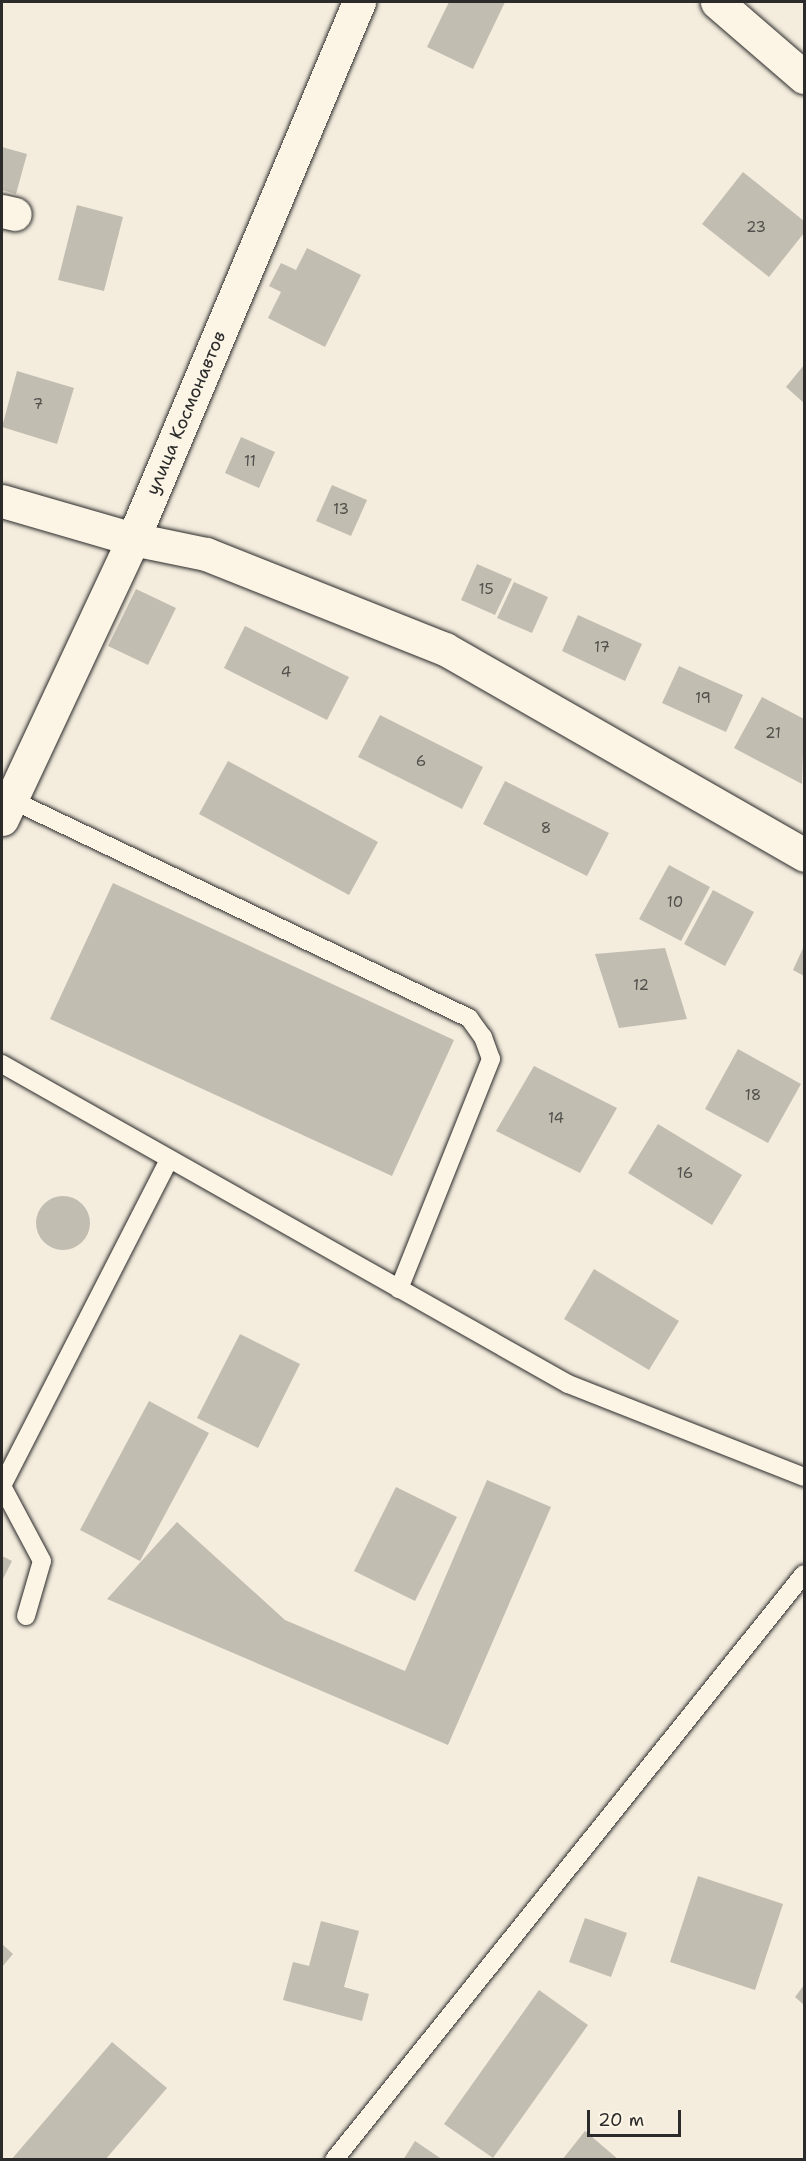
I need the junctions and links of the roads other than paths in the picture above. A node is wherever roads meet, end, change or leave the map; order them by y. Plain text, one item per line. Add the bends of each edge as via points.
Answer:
1 (359, 2) edge
2 (717, 2) edge
3 (804, 77) edge
4 (2, 501) edge
5 (134, 539) junction
6 (4, 805) edge
7 (804, 855) edge
8 (2, 1064) edge
9 (169, 1159) junction
10 (399, 1288) junction
11 (804, 1477) edge
12 (804, 1574) edge
13 (26, 1616) dead end
14 (334, 2160) edge

1 - 5 main road, улица Космонавтов
2 - 3 main road
4 - 5 main road
5 - 6 main road, улица Космонавтов
5 - 7 main road via 206,554 445,649
6 - 10 lane via 469,1018 483,1036 491,1059
8 - 9 lane
9 - 10 lane
9 - 13 lane via 2,1486 42,1561
10 - 11 lane via 568,1384
12 - 14 lane

